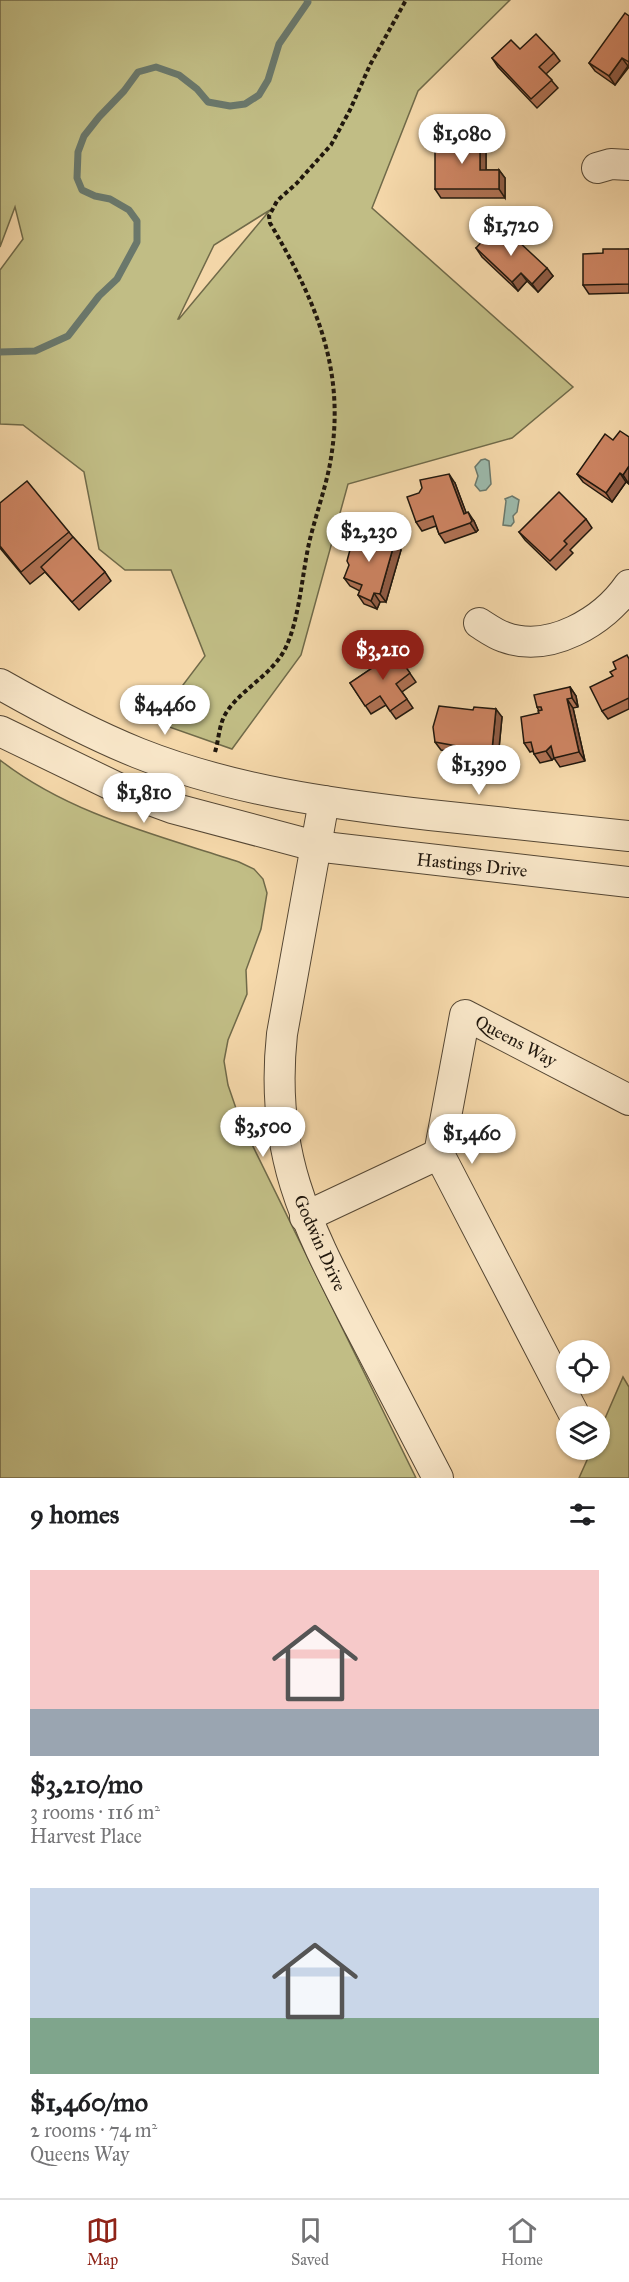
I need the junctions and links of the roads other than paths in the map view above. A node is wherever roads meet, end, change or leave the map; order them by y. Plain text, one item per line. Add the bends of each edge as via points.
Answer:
1 (629, 165) edge
2 (597, 168) dead end
3 (629, 585) edge
4 (479, 624) dead end
5 (0, 684) edge
6 (0, 731) edge
7 (324, 801) junction
8 (629, 836) edge
9 (315, 846) junction
10 (629, 882) edge
11 (629, 1100) edge
12 (439, 1154) junction
13 (306, 1217) junction
14 (570, 1406) edge
15 (438, 1478) edge

1 - 2 street
3 - 4 street via 599,616 577,630 552,638 531,642 504,638
5 - 7 street via 139,753 262,790
6 - 9 street via 151,801
7 - 8 street
7 - 9 street, Godwin Drive
9 - 10 street, Hastings Drive
9 - 13 street, Godwin Drive via 278,1071 289,1168
11 - 12 street, Queens Way via 465,1015
12 - 13 street
12 - 14 street
13 - 15 street, Godwin Drive

